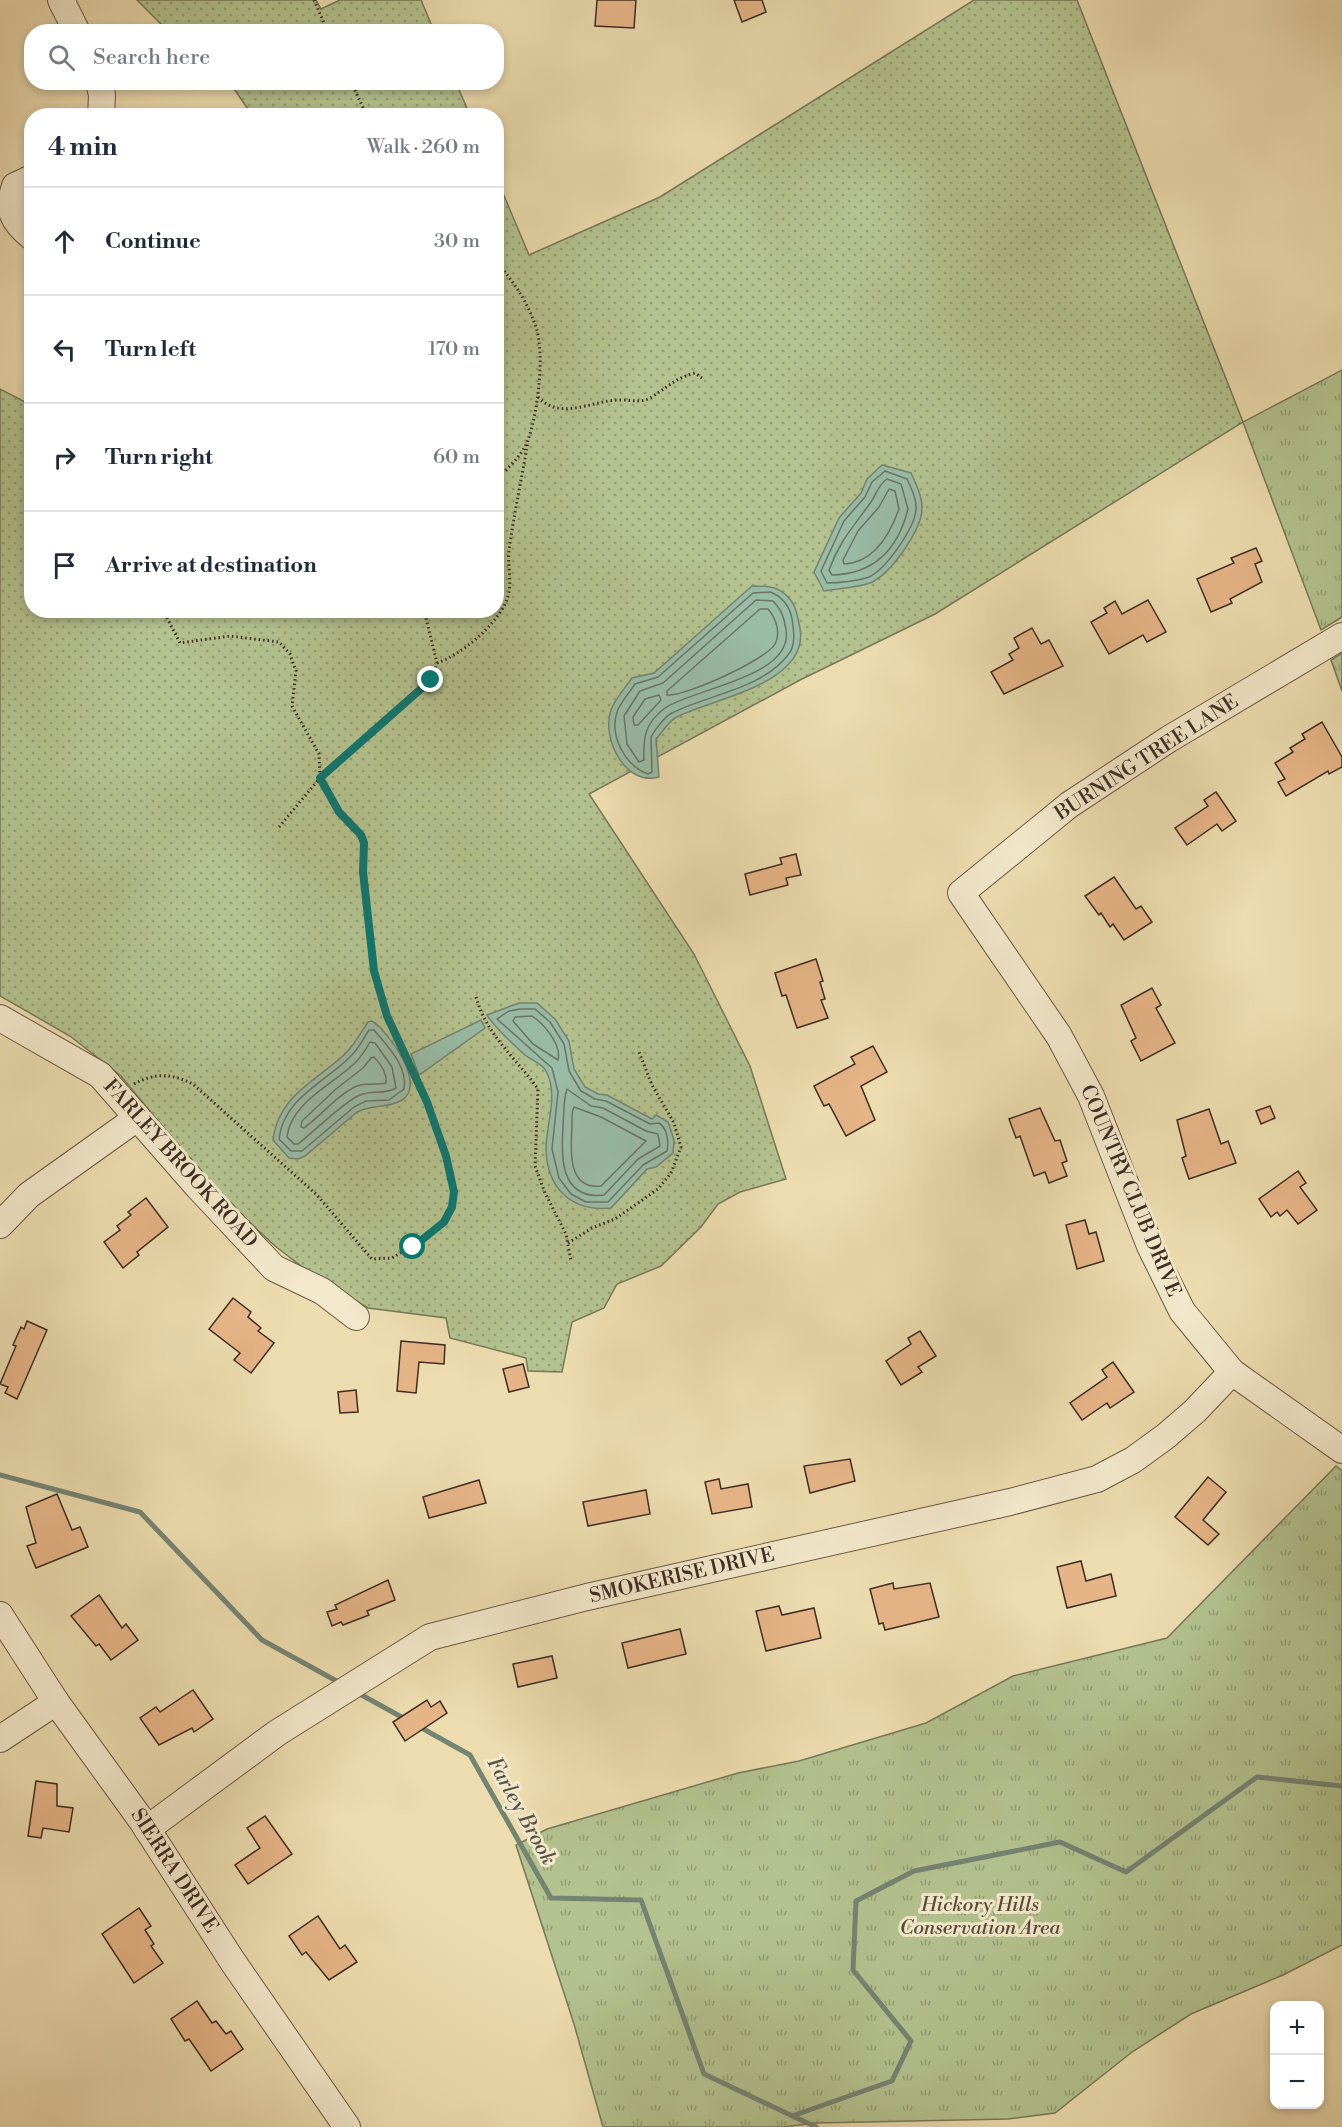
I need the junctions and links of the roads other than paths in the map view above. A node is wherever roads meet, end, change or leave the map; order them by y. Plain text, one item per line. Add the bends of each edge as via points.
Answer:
1 (61, 0) edge
2 (73, 24) edge
3 (101, 90) edge
4 (101, 108) edge
5 (24, 182) edge
6 (24, 231) edge
7 (1342, 636) edge
8 (961, 893) joint
9 (0, 1018) edge
10 (137, 1118) junction
11 (0, 1225) edge
12 (356, 1317) dead end
13 (1233, 1372) junction
14 (1342, 1450) edge
15 (0, 1615) edge
16 (56, 1702) junction
17 (0, 1739) edge
18 (147, 1829) junction
19 (347, 2127) edge

1 - 2 street
3 - 4 street
5 - 6 street via 15,186 10,201 16,225
7 - 8 street, BURNING TREE LANE via 1169,739 1069,805
8 - 13 street, COUNTRY CLUB DRIVE via 1059,1036 1092,1096 1150,1246 1182,1311
9 - 10 street, FARLEY BROOK ROAD via 99,1075
10 - 11 street via 29,1195
10 - 12 street, FARLEY BROOK ROAD via 274,1268 322,1291
13 - 14 street, COUNTRY CLUB DRIVE
13 - 18 street, SMOKERISE DRIVE via 1166,1436 1097,1479 430,1637 277,1733
15 - 16 street, SIERRA DRIVE
16 - 17 street
16 - 18 street, SIERRA DRIVE
18 - 19 street, SIERRA DRIVE

